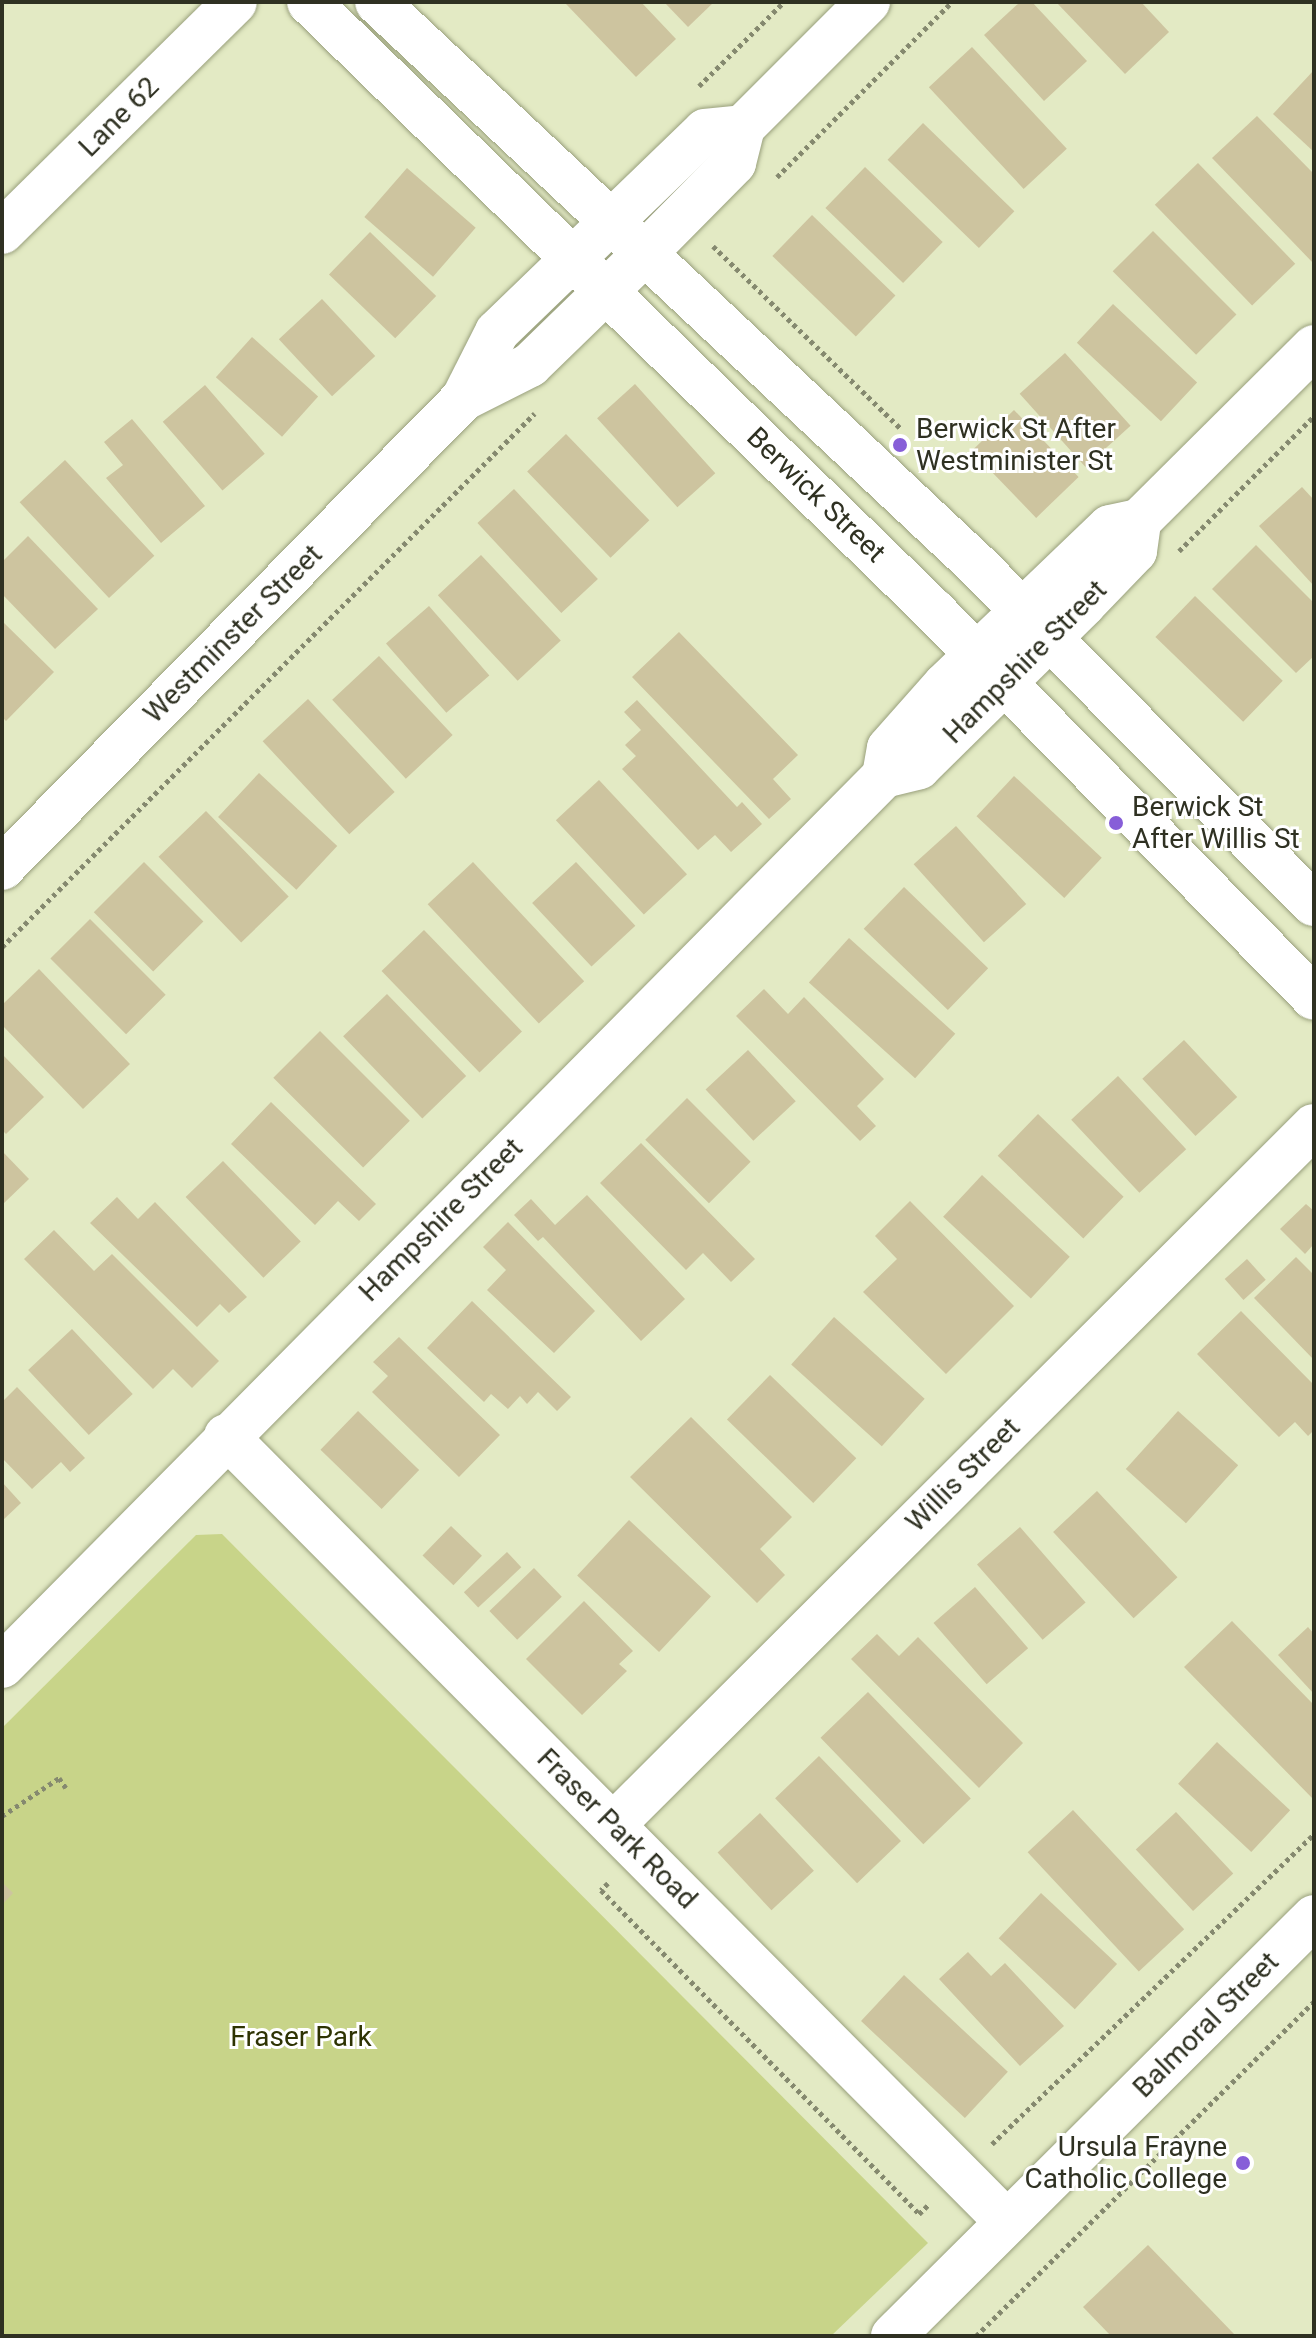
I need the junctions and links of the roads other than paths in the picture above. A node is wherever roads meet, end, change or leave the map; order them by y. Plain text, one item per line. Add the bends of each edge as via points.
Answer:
1 (235, 2) edge
2 (309, 2) edge
3 (377, 2) edge
4 (868, 2) edge
5 (743, 127) junction
6 (610, 220) junction
7 (2, 232) edge
8 (644, 254) junction
9 (574, 256) junction
10 (607, 289) junction
11 (1314, 347) edge
12 (463, 399) junction
13 (1036, 624) junction
14 (990, 668) junction
15 (2, 868) edge
16 (1314, 904) edge
17 (1314, 998) edge
18 (1314, 1126) edge
19 (226, 1436) junction
20 (2, 1666) edge
21 (626, 1838) junction
22 (1314, 1917) edge
23 (1007, 2222) junction
24 (893, 2336) edge

1 - 7 street, Lane 62
2 - 9 street, Berwick Street
3 - 6 street, Berwick Street
4 - 5 street, Westminster Street
5 - 6 street, Westminster Street via 705,131
5 - 8 street, Westminster Street via 734,163
6 - 8 street, Berwick Street
6 - 9 street, Westminster Street
8 - 10 street, Westminster Street
8 - 13 street, Berwick Street
9 - 10 street, Berwick Street
9 - 12 street, Westminster Street via 497,332
10 - 12 street, Westminster Street via 530,365
10 - 14 street, Berwick Street
11 - 13 street, Hampshire Street via 1139,521 1110,527
12 - 15 street, Westminster Street
13 - 14 street, Hampshire Street
13 - 16 street, Berwick Street
14 - 17 street, Berwick Street
14 - 19 street, Hampshire Street via 919,767 884,776
18 - 21 street, Willis Street
19 - 20 street, Hampshire Street
19 - 21 street, Fraser Park Road
21 - 23 street, Fraser Park Road
22 - 23 street, Balmoral Street
23 - 24 street, Balmoral Street

